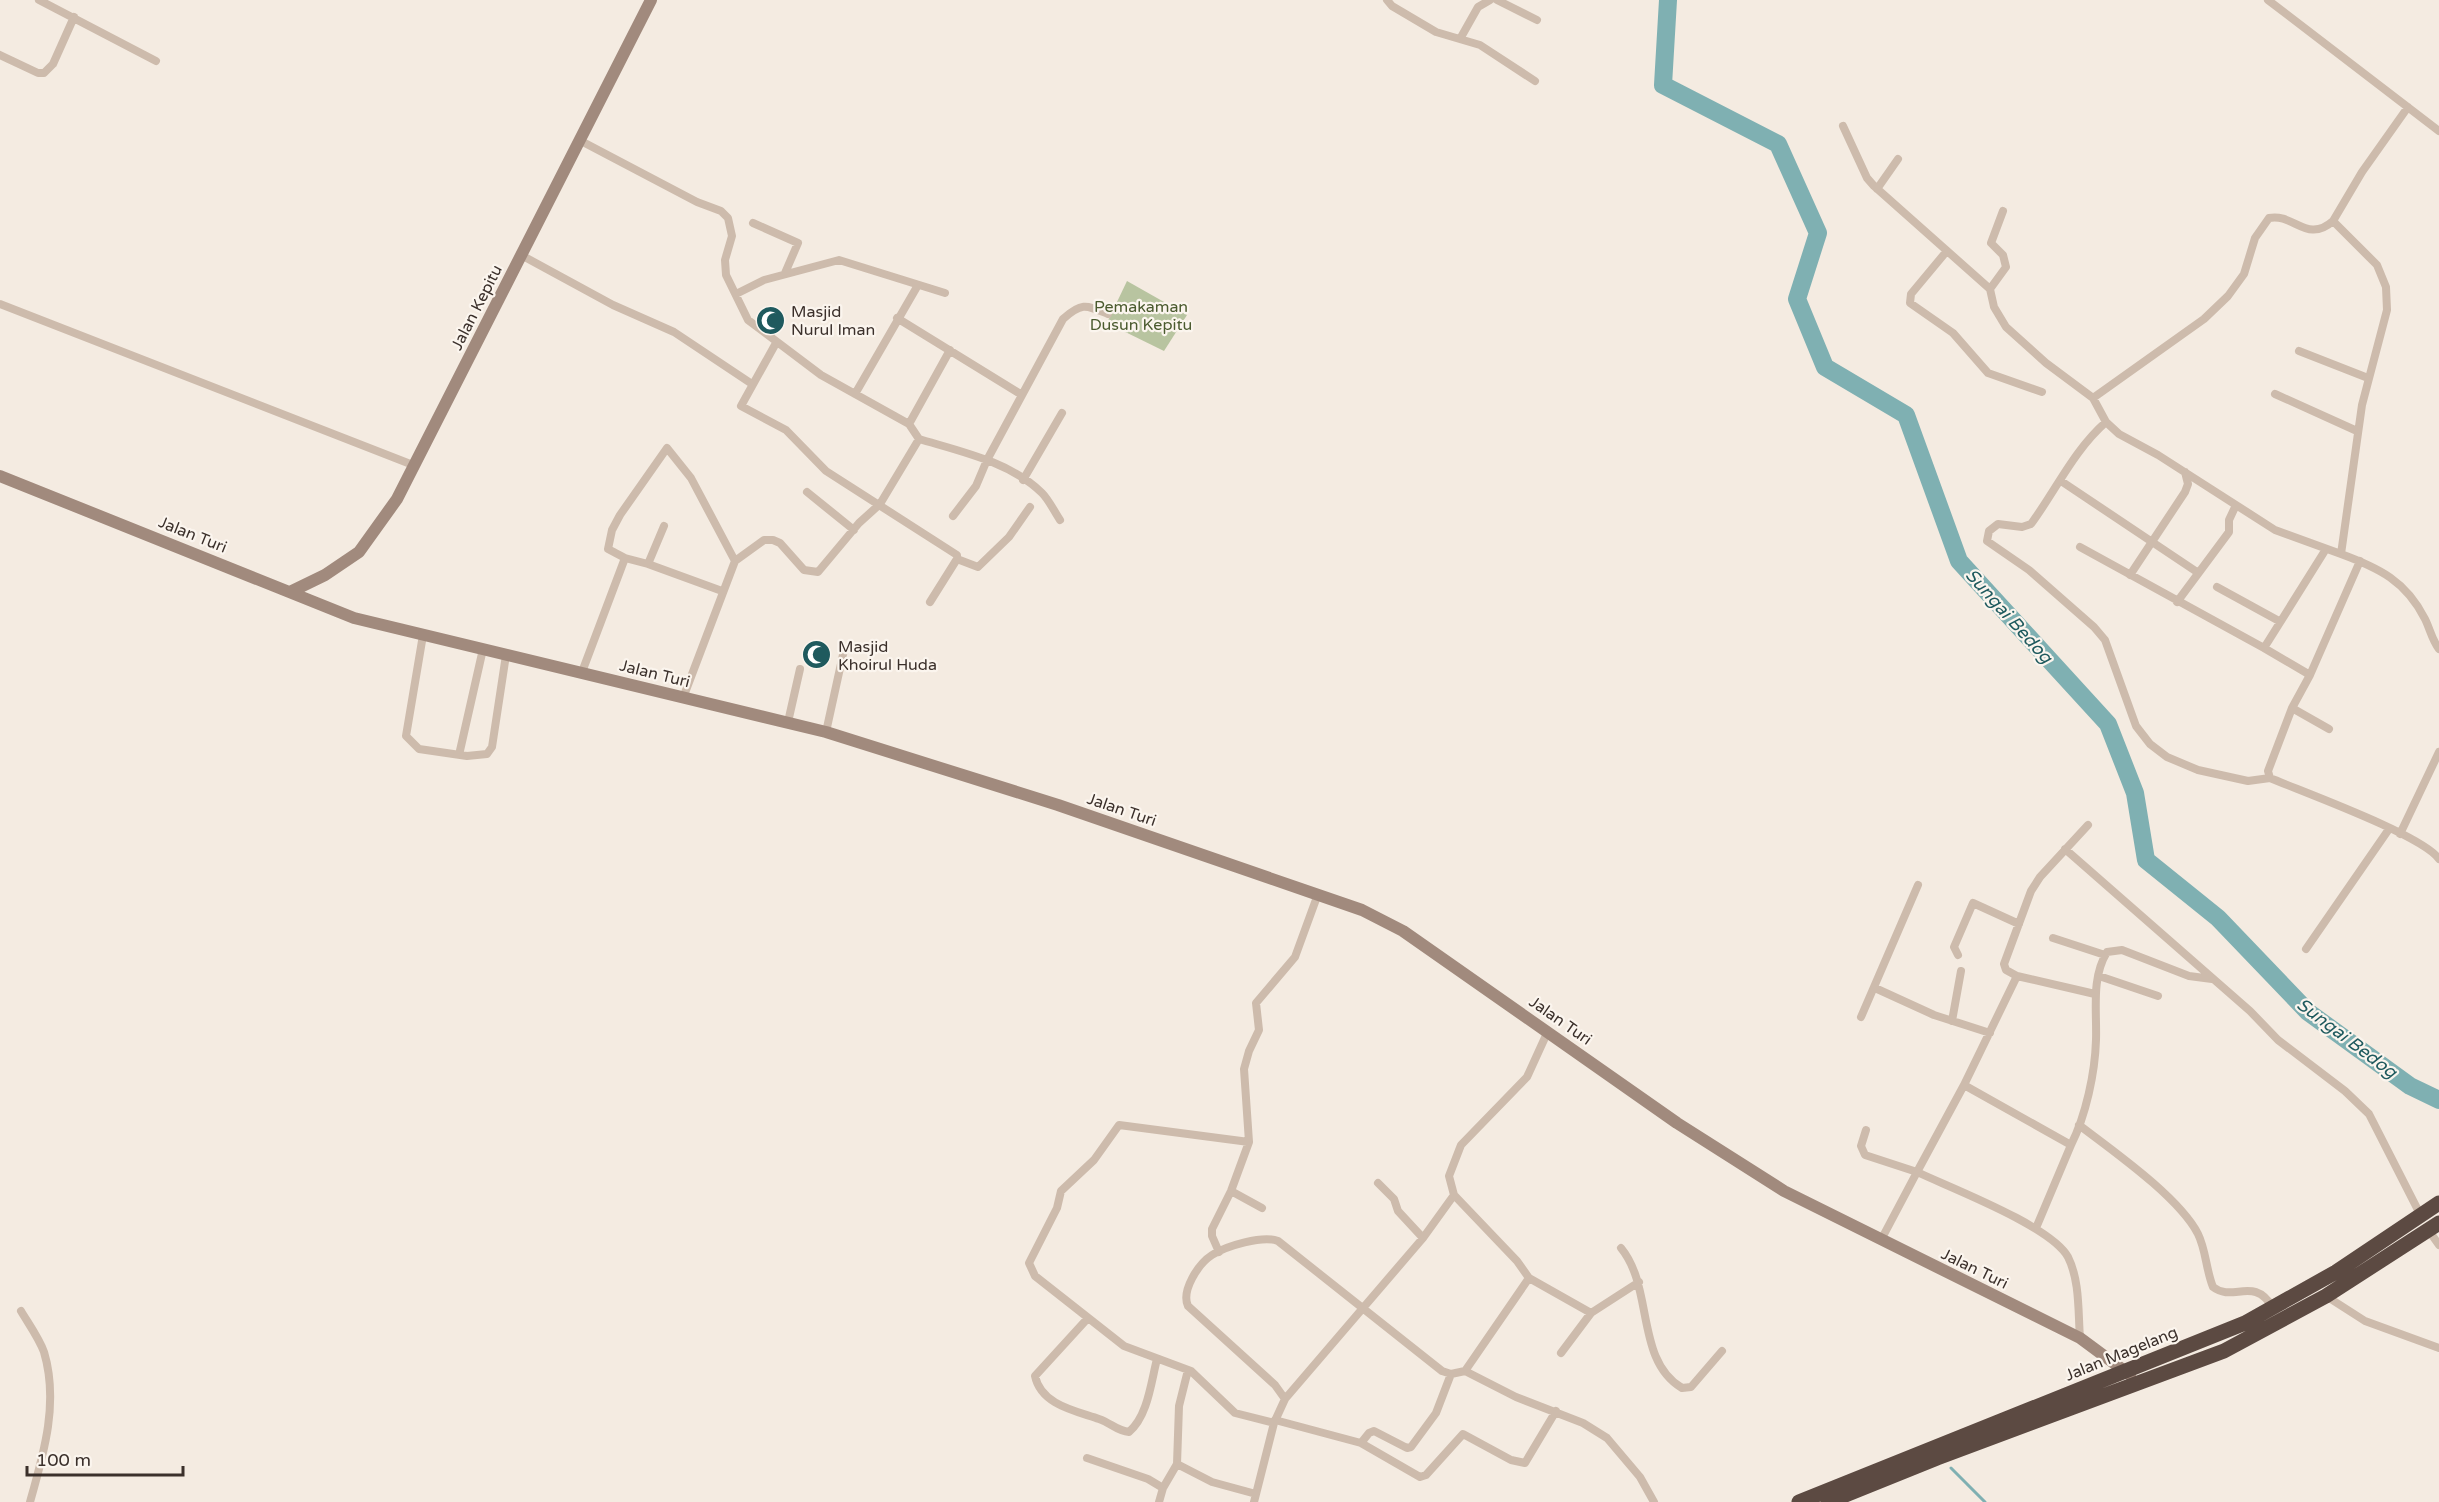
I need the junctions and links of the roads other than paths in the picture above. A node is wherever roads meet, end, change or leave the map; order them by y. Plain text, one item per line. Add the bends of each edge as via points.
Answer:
1 (39, 0) edge
2 (651, 0) edge
3 (1387, 0) edge
4 (1490, 0) edge
5 (1497, 0) edge
6 (2268, 0) edge
7 (74, 17) junction
8 (1537, 20) dead end
9 (1460, 39) junction
10 (0, 55) edge
11 (156, 61) dead end
12 (1534, 81) dead end
13 (2408, 107) junction
14 (1843, 126) dead end
15 (2439, 131) edge
16 (581, 141) junction
17 (1898, 159) dead end
18 (1877, 189) junction
19 (2003, 211) dead end
20 (2333, 222) junction
21 (753, 223) dead end
22 (1946, 252) junction
23 (521, 255) junction
24 (784, 273) junction
25 (918, 285) junction
26 (1990, 289) junction
27 (945, 293) dead end
28 (736, 294) junction
29 (0, 304) edge
30 (1108, 314) dead end
31 (897, 318) junction
32 (776, 343) junction
33 (950, 350) junction
34 (2300, 351) dead end
35 (2368, 378) junction
36 (752, 384) junction
37 (2042, 392) dead end
38 (855, 394) junction
39 (2275, 394) dead end
40 (1022, 395) junction
41 (2093, 398) junction
42 (1062, 413) dead end
43 (2106, 422) junction
44 (909, 423) junction
45 (2357, 430) junction
46 (919, 440) junction
47 (987, 460) junction
48 (413, 465) junction
49 (2186, 472) junction
50 (0, 476) edge
51 (1023, 480) junction
52 (2061, 482) junction
53 (807, 492) dead end
54 (880, 504) junction
55 (2236, 505) junction
56 (1030, 507) dead end
57 (953, 516) dead end
58 (1060, 520) dead end
59 (664, 526) dead end
60 (854, 530) junction
61 (2153, 542) junction
62 (2080, 547) dead end
63 (2326, 549) junction
64 (2341, 554) junction
65 (625, 558) junction
66 (957, 560) junction
67 (735, 561) junction
68 (2360, 561) junction
69 (648, 564) junction
70 (2197, 572) junction
71 (325, 575) junction
72 (2130, 575) junction
73 (2217, 587) dead end
74 (722, 591) junction
75 (290, 592) junction
76 (930, 602) dead end
77 (2177, 602) junction
78 (318, 604) junction
79 (2279, 621) junction
80 (423, 635) junction
81 (2264, 648) junction
82 (483, 649) junction
83 (2439, 649) edge
84 (844, 650) dead end
85 (506, 655) junction
86 (800, 669) dead end
87 (582, 672) junction
88 (2310, 675) junction
89 (683, 698) junction
90 (2292, 708) junction
91 (788, 722) junction
92 (2329, 729) dead end
93 (826, 732) junction
94 (2439, 752) edge
95 (459, 755) junction
96 (2270, 778) junction
97 (2088, 825) dead end
98 (2389, 829) junction
99 (2400, 834) junction
100 (2066, 849) junction
101 (2439, 859) edge
102 (1918, 885) dead end
103 (1318, 894) junction
104 (2019, 924) junction
105 (2053, 938) dead end
106 (2306, 949) dead end
107 (1958, 955) dead end
108 (2105, 955) junction
109 (1961, 971) dead end
110 (2017, 976) junction
111 (2099, 976) junction
112 (2213, 979) junction
113 (1875, 988) junction
114 (2095, 994) junction
115 (2158, 996) dead end
116 (1862, 1017) dead end
117 (1952, 1021) junction
118 (1548, 1031) junction
119 (1990, 1034) junction
120 (1964, 1085) junction
121 (2079, 1125) junction
122 (1866, 1130) dead end
123 (1249, 1142) junction
124 (2072, 1145) junction
125 (1917, 1172) junction
126 (1378, 1183) dead end
127 (1231, 1191) junction
128 (1454, 1195) junction
129 (2439, 1203) edge
130 (1262, 1208) dead end
131 (2421, 1216) junction
132 (2434, 1227) edge
133 (2036, 1228) junction
134 (1423, 1238) junction
135 (1881, 1240) junction
136 (2439, 1245) edge
137 (1621, 1248) dead end
138 (1219, 1252) junction
139 (1529, 1278) junction
140 (1639, 1282) junction
141 (2326, 1296) junction
142 (1364, 1308) junction
143 (2274, 1308) junction
144 (21, 1311) dead end
145 (1590, 1313) junction
146 (1088, 1318) junction
147 (2080, 1338) junction
148 (2439, 1348) edge
149 (1722, 1352) dead end
150 (1561, 1353) dead end
151 (1157, 1359) junction
152 (1188, 1370) junction
153 (1465, 1371) junction
154 (2126, 1371) junction
155 (1451, 1374) junction
156 (2140, 1384) junction
157 (1285, 1399) junction
158 (1556, 1411) junction
159 (1275, 1422) junction
160 (1361, 1443) junction
161 (1087, 1458) dead end
162 (1177, 1464) junction
163 (1163, 1488) junction
164 (1255, 1498) edge
165 (31, 1502) edge
166 (1159, 1502) edge
167 (1654, 1502) edge
168 (1799, 1502) edge
169 (1828, 1502) edge

1 - 7 street
2 - 16 main road, Jalan Kepitu
3 - 9 street via 1436,32
4 - 9 street via 1478,7
5 - 8 street
6 - 13 street
7 - 10 street via 53,64 44,73
7 - 11 street
9 - 12 street via 1480,45
13 - 15 street
13 - 20 street via 2362,172
14 - 18 street via 1867,178
16 - 23 main road, Jalan Kepitu
16 - 28 street via 721,211 728,218 732,236 725,260 726,275
17 - 18 street
18 - 22 street
19 - 26 street via 1991,243 2003,255 2006,267
20 - 35 street via 2378,265 2386,287 2387,310
20 - 41 street via 2318,231 2277,216 2269,218 2255,238 2244,274 2228,296 2204,319
21 - 24 street via 798,243
22 - 26 street
22 - 37 street via 1911,294 1910,303 1953,333 1988,373
23 - 36 street via 613,305 674,332
23 - 48 main road, Jalan Kepitu
24 - 25 street via 839,260
24 - 28 street
25 - 27 street
25 - 31 street
26 - 41 street via 1994,307 2006,327
28 - 32 street via 748,320
29 - 48 street
30 - 40 street via 1088,306 1076,307 1063,319
31 - 33 street
31 - 38 street
32 - 36 street
32 - 38 street
33 - 40 street
33 - 44 street
34 - 35 street
35 - 45 street
36 - 54 street via 741,406 786,430 820,466
38 - 44 street
39 - 45 street
40 - 47 street
41 - 43 street
42 - 51 street
43 - 49 street via 2119,434
43 - 52 street via 2086,443
44 - 46 street
45 - 64 street
46 - 47 street
46 - 54 street
47 - 51 street
47 - 57 street via 976,486
48 - 71 main road, Jalan Kepitu via 397,499 359,552
49 - 55 street
49 - 61 street via 2186,492
50 - 75 main road, Jalan Turi
51 - 58 street via 1042,493
52 - 61 street
52 - 96 street via 2031,524 1993,527 1987,536 1990,546 2029,570 2105,640 2136,726 2150,744 2167,757 2198,770 2248,781
53 - 60 street
54 - 60 street
54 - 66 street via 957,555
55 - 63 street via 2275,530
55 - 70 street via 2229,520 2229,532
56 - 66 street via 1009,537 978,567
59 - 69 street
60 - 67 street via 818,572 804,570 773,540 764,540
61 - 70 street
61 - 72 street
62 - 72 street
63 - 64 street
63 - 79 street
64 - 68 street
65 - 67 street via 608,549 612,530 667,448 690,478
65 - 69 street
65 - 87 street
66 - 76 street
67 - 74 street
68 - 83 street via 2380,569 2402,587 2425,618
68 - 88 street
69 - 74 street
70 - 77 street
71 - 75 main road, Jalan Kepitu
71 - 78 main road via 313,591
72 - 77 street
73 - 79 street
74 - 89 street
75 - 78 main road, Jalan Turi
77 - 81 street
78 - 80 main road, Jalan Turi via 354,618
79 - 81 street
80 - 82 main road, Jalan Turi
80 - 95 street via 406,736 419,750
81 - 88 street
82 - 85 main road, Jalan Turi
82 - 95 street
84 - 93 street
85 - 87 main road, Jalan Turi
85 - 95 street via 492,747 480,756
86 - 91 street
87 - 89 main road, Jalan Turi
88 - 90 street
89 - 91 main road, Jalan Turi
90 - 92 street
90 - 96 street via 2268,771
91 - 93 main road, Jalan Turi
93 - 103 main road, Jalan Turi via 1058,805
94 - 99 street
96 - 98 street
97 - 100 street
98 - 99 street
98 - 106 street
99 - 101 street via 2433,850
100 - 104 street via 2040,877
100 - 112 street
102 - 113 street
103 - 118 main road, Jalan Turi via 1403,931
103 - 123 street via 1295,957 1255,1006 1259,1030 1244,1069
104 - 107 street via 1973,903 1954,947
104 - 110 street via 2004,964 2006,970
105 - 108 street
108 - 111 street
108 - 112 street via 2111,950 2122,950 2189,976
109 - 117 street
110 - 114 street
110 - 119 street
111 - 114 street
111 - 115 street
112 - 131 street via 2278,1040 2345,1090 2369,1114
113 - 116 street
113 - 117 street
114 - 121 street via 2096,1042
117 - 119 street
118 - 128 street via 1527,1077 1461,1145 1449,1176
118 - 135 main road, Jalan Turi via 1677,1123 1774,1185
119 - 120 street
120 - 124 street
120 - 125 street
121 - 124 street
121 - 143 street via 2143,1174 2186,1217 2197,1232 2211,1281 2217,1289 2259,1292
122 - 125 street via 1862,1146 1865,1155
123 - 127 street
123 - 146 street via 1119,1125 1114,1128 1094,1160 1061,1191 1057,1208 1029,1263 1035,1276
124 - 133 street
125 - 133 street
125 - 135 street
126 - 134 street
127 - 130 street
127 - 138 street via 1211,1233
128 - 134 street
128 - 139 street
129 - 131 highway, Jalan Magelang
131 - 143 highway, Jalan Magelang
132 - 136 street
132 - 141 highway, Jalan Magelang
133 - 147 street via 2067,1255 2076,1282
134 - 142 street
135 - 147 main road, Jalan Turi
137 - 140 street
138 - 142 street via 1260,1238 1273,1239
138 - 157 street via 1205,1261 1184,1299
139 - 145 street
139 - 153 street
140 - 145 street
140 - 149 street via 1654,1349 1668,1380 1687,1389
141 - 148 street via 2365,1322
141 - 156 highway, Jalan Magelang via 2224,1352
142 - 155 street via 1434,1366
142 - 157 street
143 - 154 highway, Jalan Magelang
144 - 165 street via 43,1350 51,1397 47,1436
145 - 150 street
146 - 151 street via 1124,1346
146 - 151 street via 1035,1376 1042,1392 1052,1399 1082,1416 1129,1432 1137,1425
147 - 154 main road, Jalan Turi
151 - 152 street
152 - 159 street via 1201,1378 1226,1408 1245,1418
152 - 162 street via 1179,1406
153 - 155 street
153 - 158 street via 1516,1397
154 - 156 main road, Jalan Turi
154 - 168 highway, Jalan Magelang
155 - 160 street via 1436,1413 1411,1447 1374,1431
156 - 169 highway, Jalan Magelang
157 - 159 street
158 - 160 street via 1525,1463 1511,1460 1463,1434 1420,1477
158 - 167 street via 1606,1438 1640,1477
159 - 160 street
159 - 164 street
161 - 163 street
162 - 163 street
162 - 164 street
163 - 166 street

